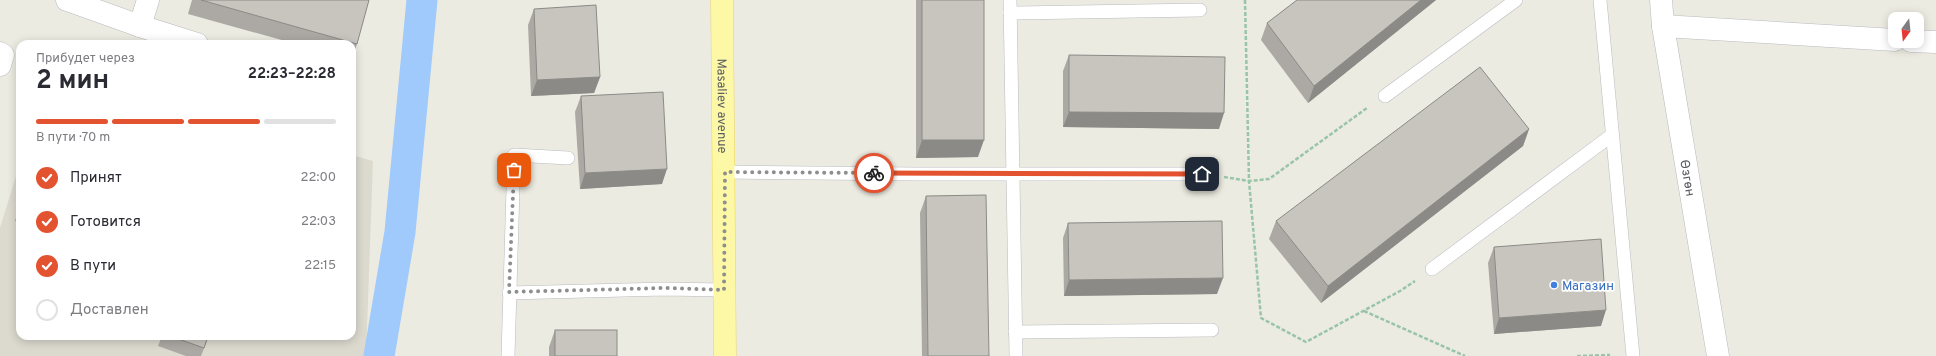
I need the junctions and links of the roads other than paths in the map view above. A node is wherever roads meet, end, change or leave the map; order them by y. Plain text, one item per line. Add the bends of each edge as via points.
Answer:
1 (67, 0) edge
2 (148, 0) edge
3 (722, 0) edge
4 (1516, 0) edge
5 (1600, 0) edge
6 (1661, 0) edge
7 (1010, 6) edge
8 (1200, 10) dead end
9 (140, 26) junction
10 (1663, 26) junction
11 (184, 40) edge
12 (1888, 40) edge
13 (1924, 42) edge
14 (1936, 42) edge
15 (1385, 96) road end
16 (1612, 135) junction
17 (568, 158) dead end
18 (725, 172) junction
19 (1013, 174) junction
20 (1202, 174) dead end
21 (1432, 269) road end
22 (724, 290) junction
23 (509, 292) junction
24 (1212, 330) dead end
25 (1015, 332) junction
26 (1633, 355) edge
27 (508, 356) edge
28 (725, 356) edge
29 (1016, 356) edge
30 (1718, 356) edge

1 - 9 street
2 - 9 street
3 - 18 main road, Masaliev avenue
4 - 15 lane
5 - 16 lane
6 - 10 street, Өзгөн
7 - 8 lane
7 - 19 lane
9 - 11 street
10 - 12 street
10 - 30 street, Өзгөн
13 - 14 street
16 - 21 lane
16 - 26 lane
17 - 23 lane via 514,155
18 - 19 lane
18 - 22 main road, Masaliev avenue
19 - 20 lane
19 - 25 lane
22 - 23 lane via 664,288
22 - 28 main road, Masaliev avenue
23 - 27 lane
24 - 25 lane
25 - 29 lane

